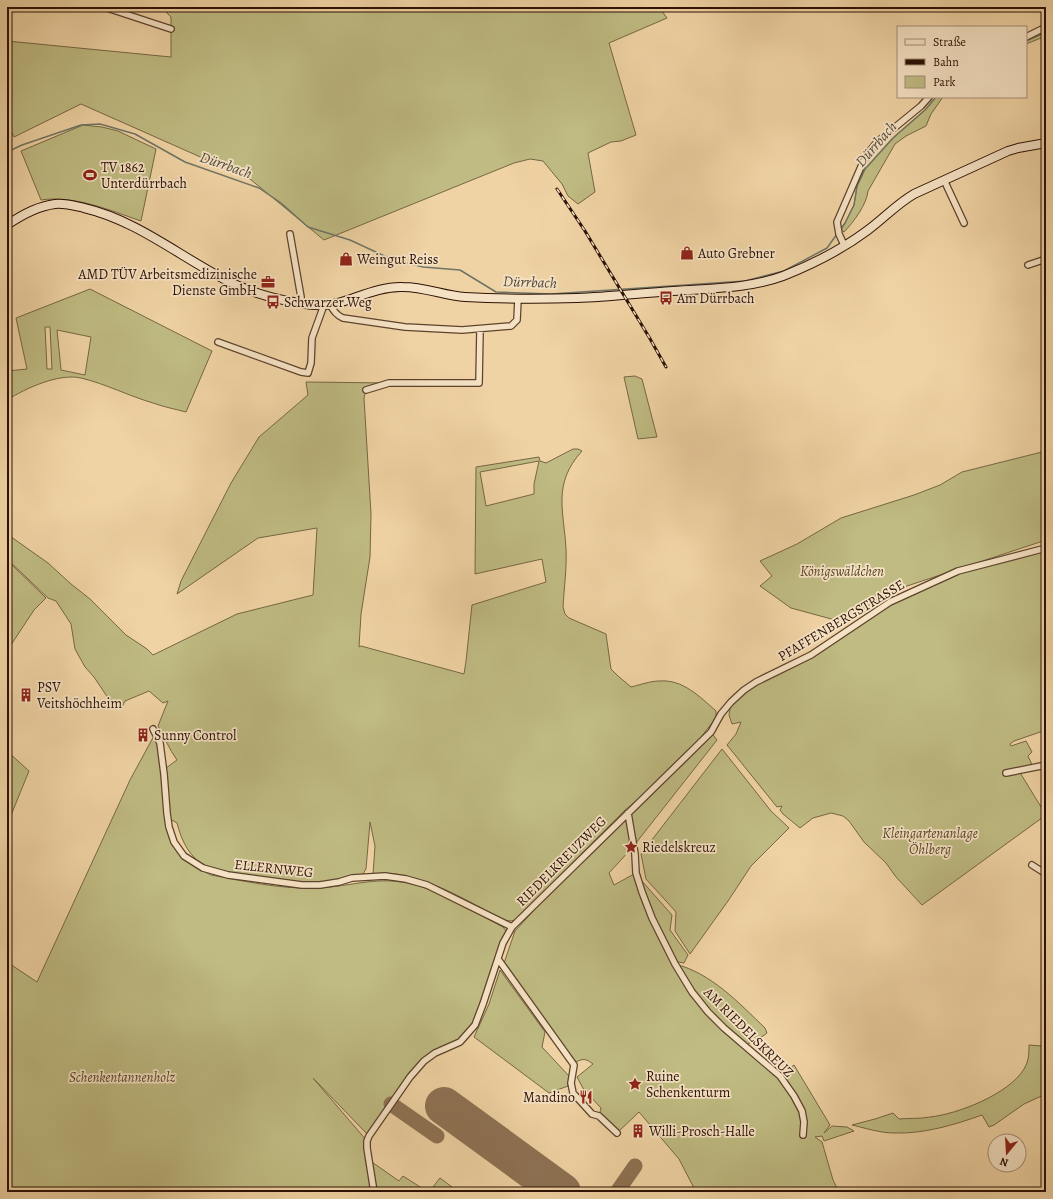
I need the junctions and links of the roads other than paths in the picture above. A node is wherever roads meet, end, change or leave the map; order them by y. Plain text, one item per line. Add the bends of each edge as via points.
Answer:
1 (104, 7) edge
2 (427, 7) edge
3 (468, 7) edge
4 (1046, 27) edge
5 (171, 29) dead end
6 (1027, 36) edge
7 (928, 98) edge
8 (1046, 143) edge
9 (944, 180) junction
10 (964, 223) dead end
11 (7, 225) edge
12 (290, 234) dead end
13 (844, 245) junction
14 (1046, 259) edge
15 (1028, 265) dead end
16 (518, 299) junction
17 (301, 304) junction
18 (327, 305) junction
19 (480, 330) junction
20 (218, 342) dead end
21 (366, 390) dead end
22 (1046, 548) edge
23 (154, 729) dead end
24 (1046, 765) edge
25 (1006, 773) dead end
26 (628, 813) junction
27 (1032, 865) dead end
28 (1046, 874) edge
29 (512, 927) junction
30 (498, 959) junction
31 (617, 1133) dead end
32 (803, 1136) dead end
33 (374, 1192) edge

1 - 5 street
2 - 3 street
4 - 6 street
7 - 13 street via 882,138 863,162 837,222
8 - 9 street via 1008,151
9 - 10 street
9 - 13 street via 902,201 868,230
11 - 17 street via 48,205 64,204 95,211 135,228 248,291
12 - 17 street
13 - 16 street via 783,276 743,286 578,298
14 - 15 street
16 - 18 street via 463,297 402,287 376,291
16 - 19 street via 517,320 514,324
17 - 18 street
18 - 19 street via 343,318 404,327
18 - 20 street via 312,338 308,373
19 - 21 street via 479,383 389,382
22 - 26 street, PFAFFENBERGSTRASSE via 958,571 890,602 811,655 756,682 731,702 711,732
23 - 29 street, ELLERNWEG via 160,742 167,813 174,842 184,856 203,868 228,875 302,885 385,876 406,879 427,885
24 - 25 street
26 - 29 street, RIEDELKREUZWEG
26 - 32 street, AM RIEDELSKREUZ via 636,873 655,924 675,964 708,1012 780,1076 802,1111
27 - 28 street
29 - 30 street, RIEDELKREUZWEG
30 - 31 street via 574,1065 571,1082 573,1093 592,1114 599,1116
30 - 33 street via 475,1025 460,1042 424,1061 369,1136 367,1148

